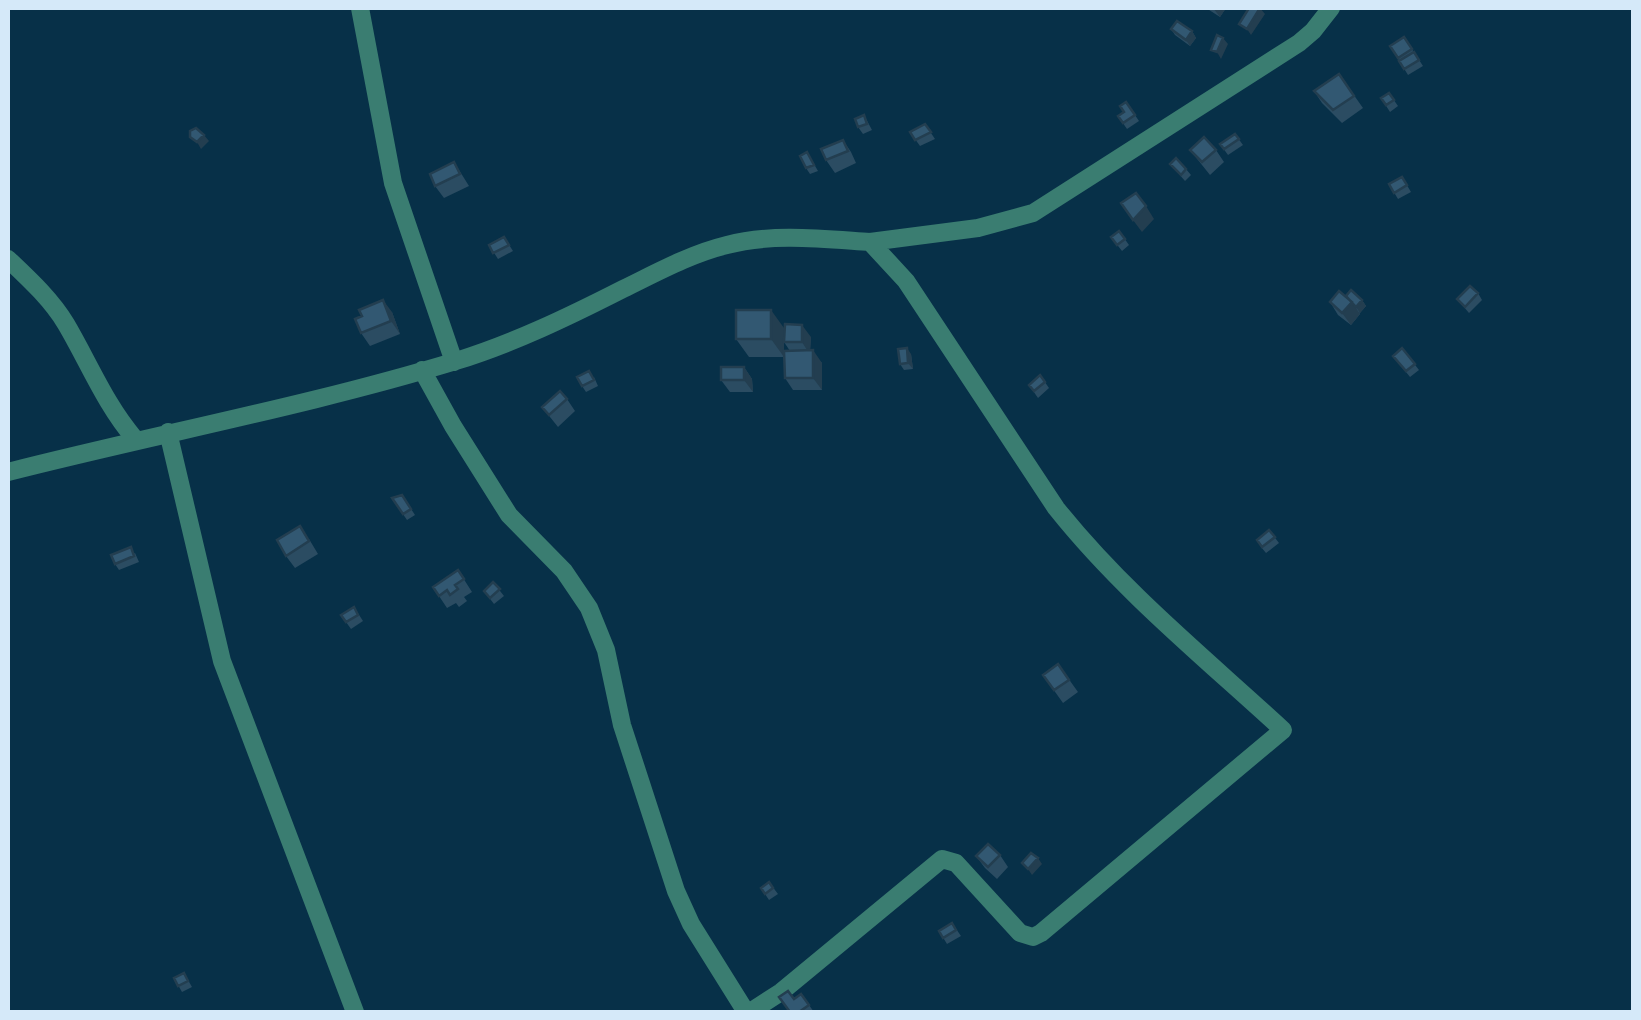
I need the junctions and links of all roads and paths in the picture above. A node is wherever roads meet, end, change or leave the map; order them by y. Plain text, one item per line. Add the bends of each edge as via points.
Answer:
1 (360, 8) edge
2 (1331, 8) edge
3 (870, 242) junction
4 (8, 258) edge
5 (454, 362) junction
6 (422, 370) junction
7 (168, 432) junction
8 (135, 439) junction
9 (8, 472) edge
10 (354, 1012) edge
11 (748, 1012) edge

1 - 5 street via 398,201
2 - 3 street via 1298,42 1033,214
3 - 5 street via 728,244
3 - 11 street via 906,281 1078,536 1284,730 1041,933 1020,934 956,863 942,859 782,992
4 - 8 street via 64,321 109,406
5 - 6 street
6 - 7 street
6 - 11 street via 509,515 589,608 676,891
7 - 8 street
7 - 10 street via 222,661
8 - 9 street

